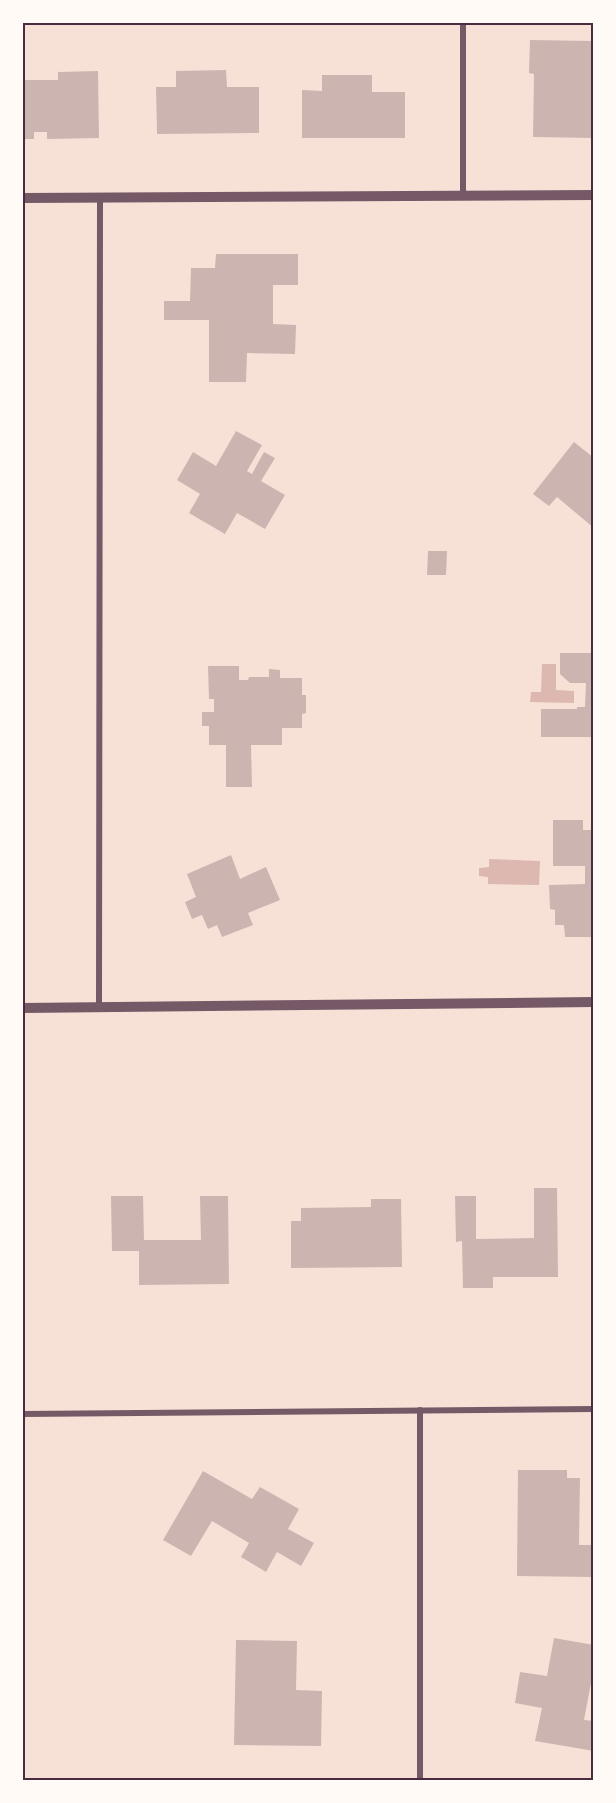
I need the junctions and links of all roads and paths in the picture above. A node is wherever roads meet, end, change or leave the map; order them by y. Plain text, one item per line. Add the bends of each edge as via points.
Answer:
1 (463, 22) edge
2 (594, 195) edge
3 (463, 196) junction
4 (22, 198) edge
5 (100, 198) junction
6 (594, 1002) edge
7 (22, 1008) edge
8 (99, 1008) junction
9 (594, 1409) edge
10 (420, 1410) junction
11 (22, 1414) edge
12 (420, 1780) edge

1 - 3 street
2 - 3 street
3 - 5 street
4 - 5 street
5 - 8 street
6 - 8 street
7 - 8 street
9 - 10 street
10 - 11 street
10 - 12 street

